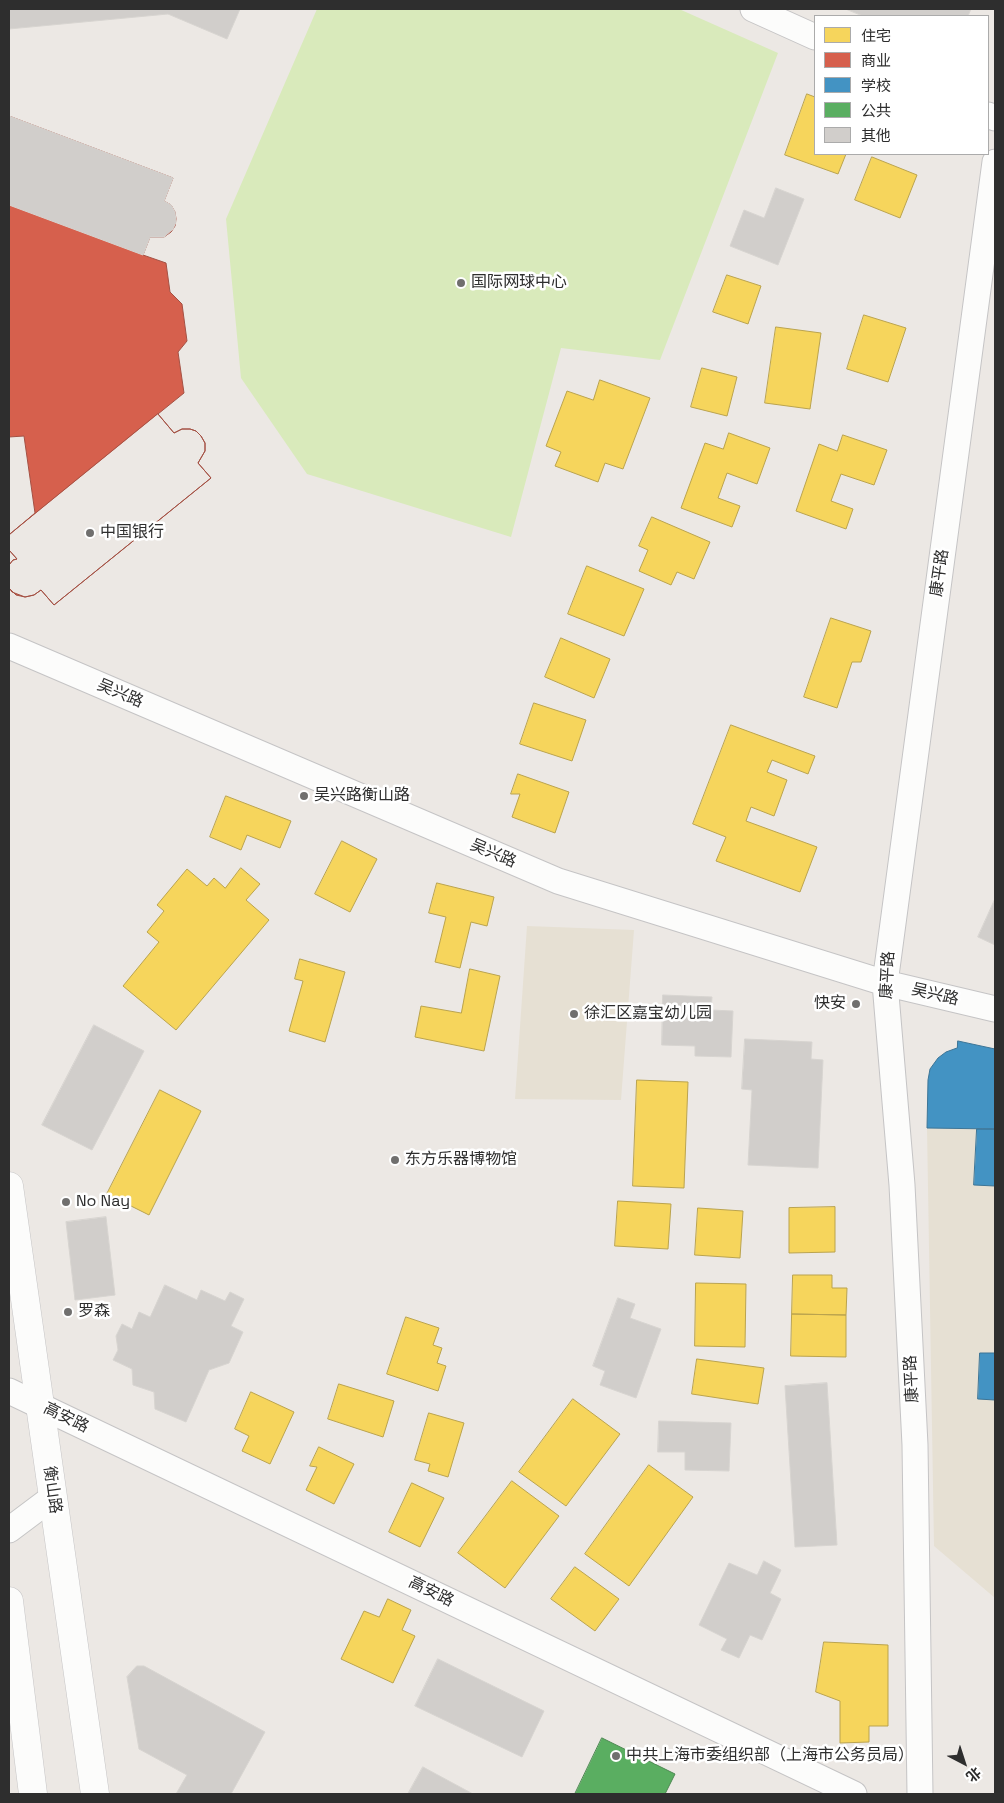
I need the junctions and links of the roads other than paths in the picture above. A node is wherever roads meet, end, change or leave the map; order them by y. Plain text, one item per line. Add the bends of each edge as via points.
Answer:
1 (753, 9) edge
2 (814, 37) edge
3 (995, 162) edge
4 (9, 646) edge
5 (885, 982) junction
6 (995, 1009) edge
7 (9, 1186) edge
8 (9, 1391) edge
9 (39, 1405) junction
10 (53, 1498) junction
11 (9, 1530) edge
12 (9, 1601) edge
13 (33, 1794) edge
14 (95, 1794) edge
15 (854, 1794) edge
16 (920, 1794) edge

1 - 2 street
3 - 5 street, 康平路
4 - 5 street, 吴兴路 via 558,882
5 - 6 street, 吴兴路
5 - 16 street, 康平路 via 902,1185 915,1445
7 - 9 main road, 衡山路
8 - 9 street, 高安路
9 - 10 main road, 衡山路
9 - 15 street, 高安路
10 - 11 street
10 - 14 main road, 衡山路
12 - 13 main road

